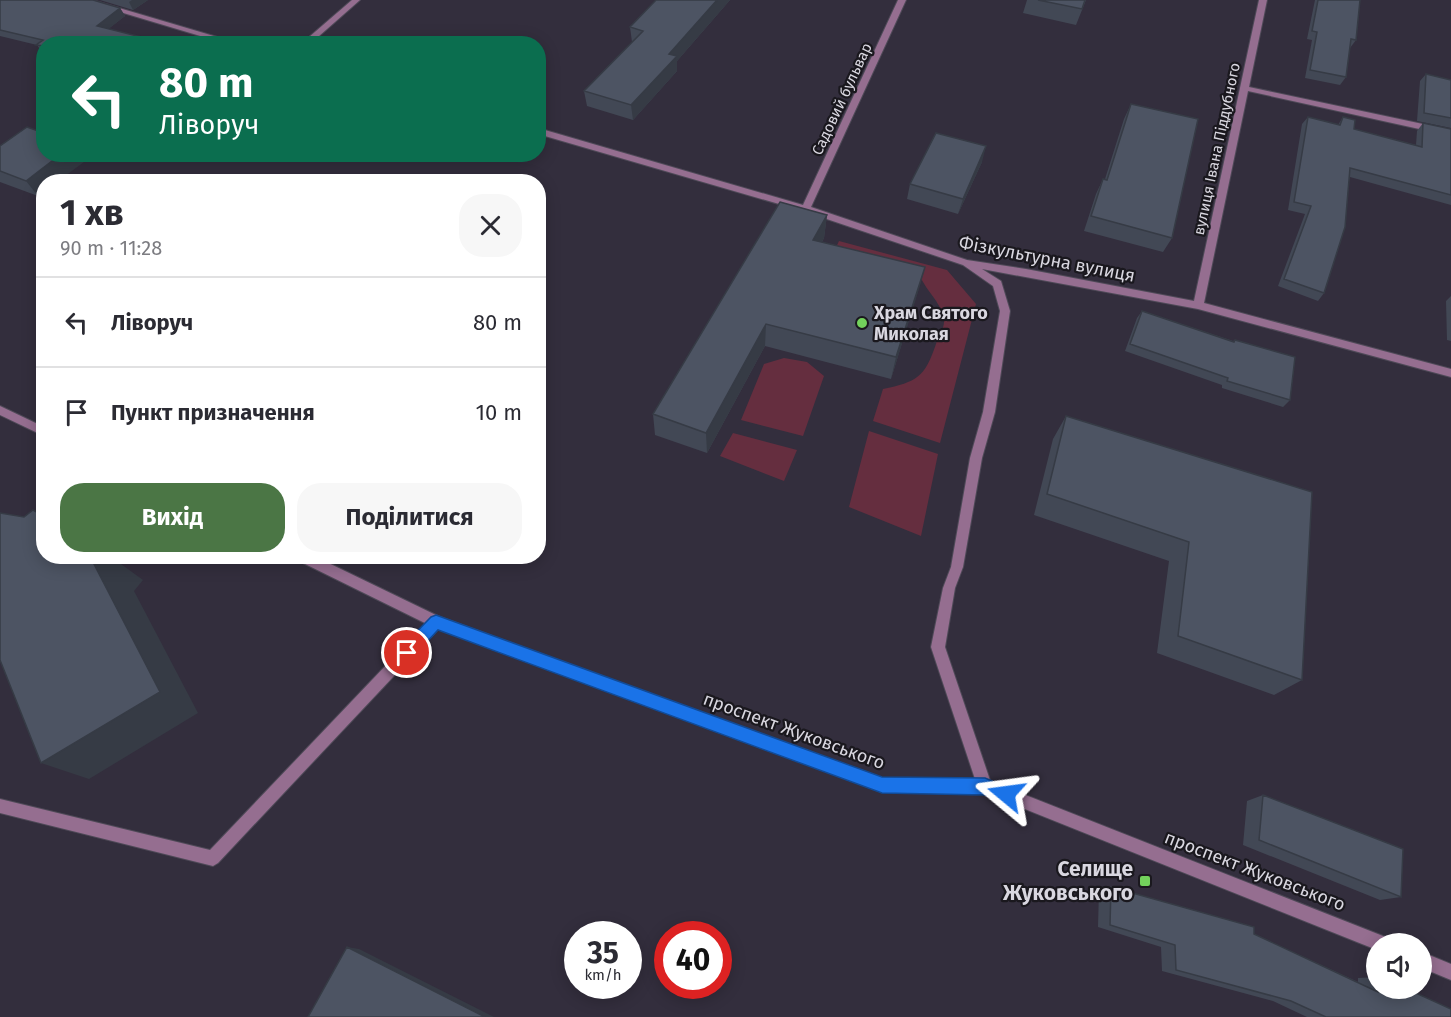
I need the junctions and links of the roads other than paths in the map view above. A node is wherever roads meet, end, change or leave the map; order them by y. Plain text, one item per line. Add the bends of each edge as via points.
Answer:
1 (84, 0) edge
2 (356, 0) edge
3 (902, 0) edge
4 (1263, 0) edge
5 (209, 36) edge
6 (314, 36) edge
7 (1244, 88) junction
8 (546, 133) edge
9 (1451, 133) edge
10 (806, 209) junction
11 (966, 263) junction
12 (1198, 304) junction
13 (1451, 374) edge
14 (0, 410) edge
15 (36, 428) edge
16 (317, 564) edge
17 (436, 622) junction
18 (985, 786) junction
19 (0, 806) edge
20 (1366, 937) edge
21 (1432, 964) edge
22 (1451, 972) edge

1 - 5 street
2 - 6 street
3 - 10 street, Садовий бульвар
4 - 7 street, вулиця Івана Піддубного
7 - 9 street
7 - 12 street, вулиця Івана Піддубного
8 - 10 street, Фізкультурна вулиця
10 - 11 street, Фізкультурна вулиця
11 - 12 street, Фізкультурна вулиця
11 - 18 street via 998,284 1005,311 989,412 938,647
12 - 13 street, Фізкультурна вулиця
14 - 15 street
16 - 17 street, проспект Жуковського
17 - 18 street, проспект Жуковського via 882,785
17 - 19 street via 213,858
18 - 20 street, проспект Жуковського
21 - 22 street

